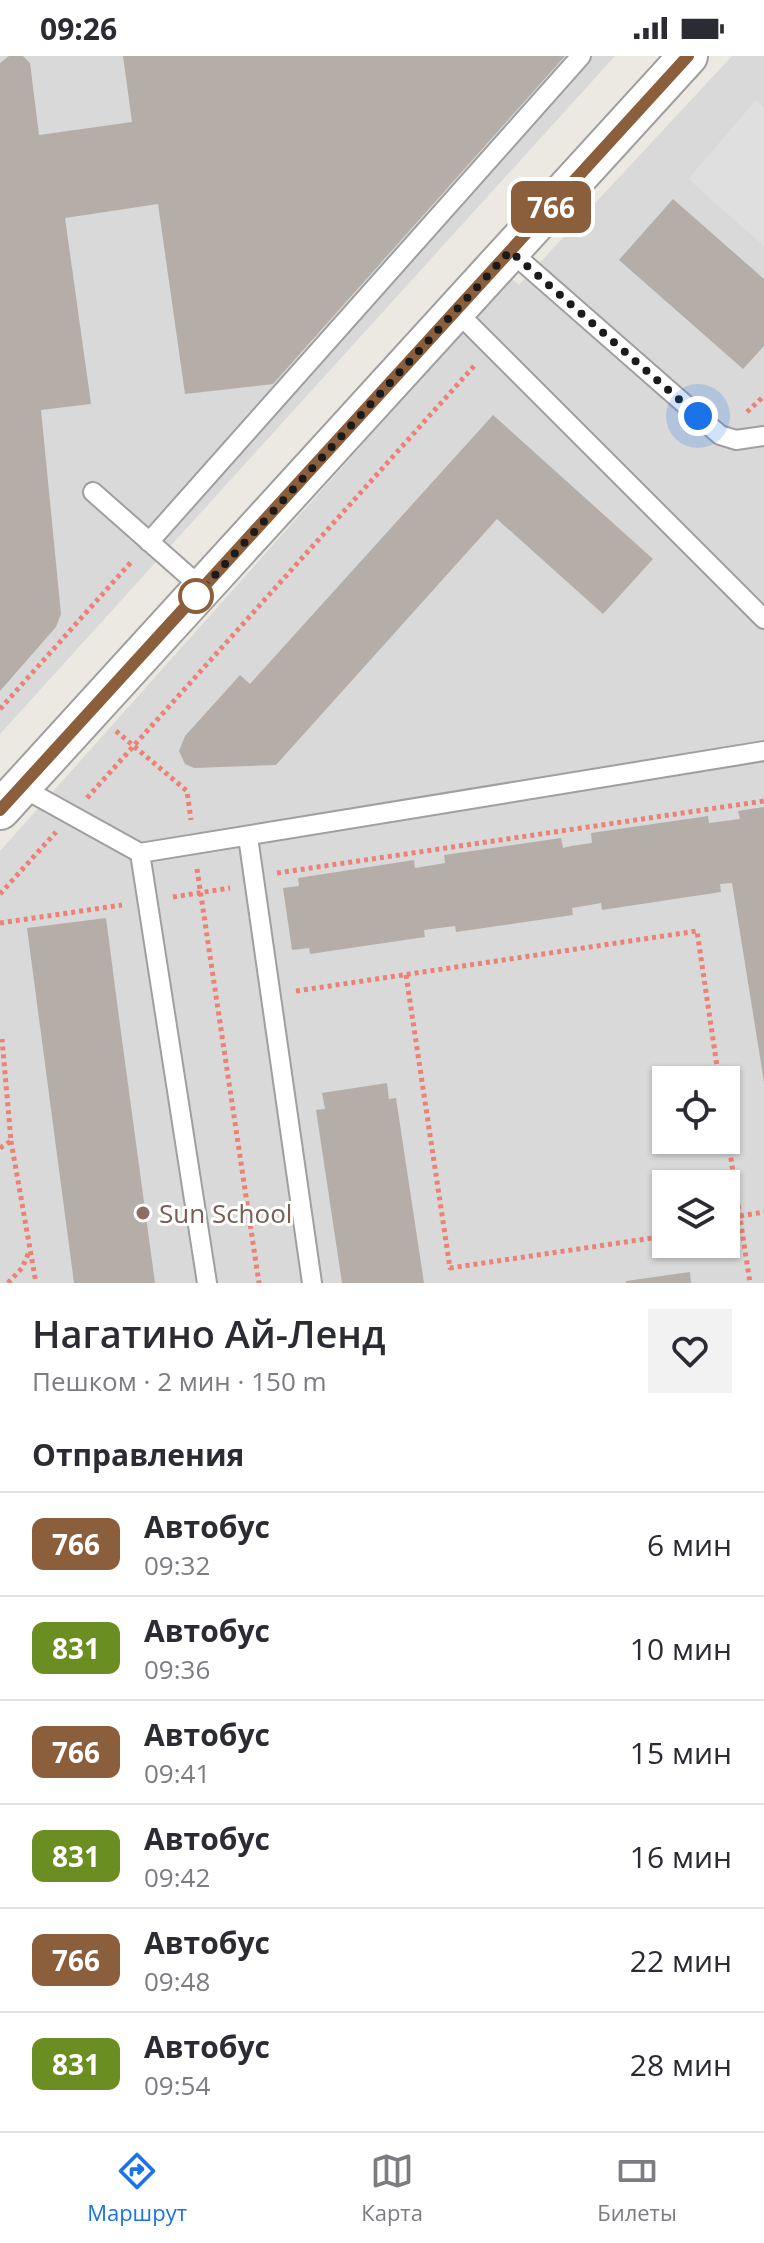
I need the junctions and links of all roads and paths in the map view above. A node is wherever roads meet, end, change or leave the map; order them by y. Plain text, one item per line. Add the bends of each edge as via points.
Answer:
1 (581, 56) edge
2 (688, 56) edge
3 (510, 251) junction
4 (456, 311) junction
5 (492, 347) junction
6 (764, 436) edge
7 (93, 492) dead end
8 (149, 542) junction
9 (203, 589) junction
10 (764, 619) edge
11 (0, 709) edge
12 (133, 747) junction
13 (764, 751) edge
14 (11, 799) edge
15 (764, 801) edge
16 (70, 816) junction
17 (248, 837) junction
18 (194, 845) junction
19 (140, 853) junction
20 (254, 884) junction
21 (0, 894) edge
22 (123, 904) dead end
23 (0, 923) edge
24 (406, 975) junction
25 (271, 995) junction
26 (2, 1039) edge
27 (717, 1066) edge
28 (11, 1141) junction
29 (0, 1148) edge
30 (764, 1212) edge
31 (740, 1216) joint
32 (741, 1225) joint
33 (652, 1238) edge
34 (30, 1250) junction
35 (8, 1283) edge
36 (36, 1283) edge
37 (207, 1283) edge
38 (259, 1283) edge
39 (312, 1283) edge
40 (750, 1283) edge

1 - 8 lane
2 - 3 street
3 - 4 street
3 - 6 lane via 720,435 736,440
4 - 5 lane
4 - 9 street
5 - 10 lane
5 - 12 path
7 - 8 lane
8 - 9 lane
8 - 11 path
9 - 14 street
12 - 16 path
12 - 18 path via 187,791
13 - 17 lane
14 - 16 lane
15 - 20 path via 271,874
16 - 19 lane
16 - 21 path
17 - 18 lane
17 - 20 lane
18 - 19 lane
18 - 38 path
19 - 37 lane
20 - 25 lane
22 - 23 path
24 - 25 path
24 - 27 path via 697,931
24 - 33 path via 450,1268
25 - 39 lane
26 - 28 path
28 - 29 path
28 - 34 path
30 - 31 path
31 - 32 path
32 - 40 path
34 - 35 path
34 - 36 path

